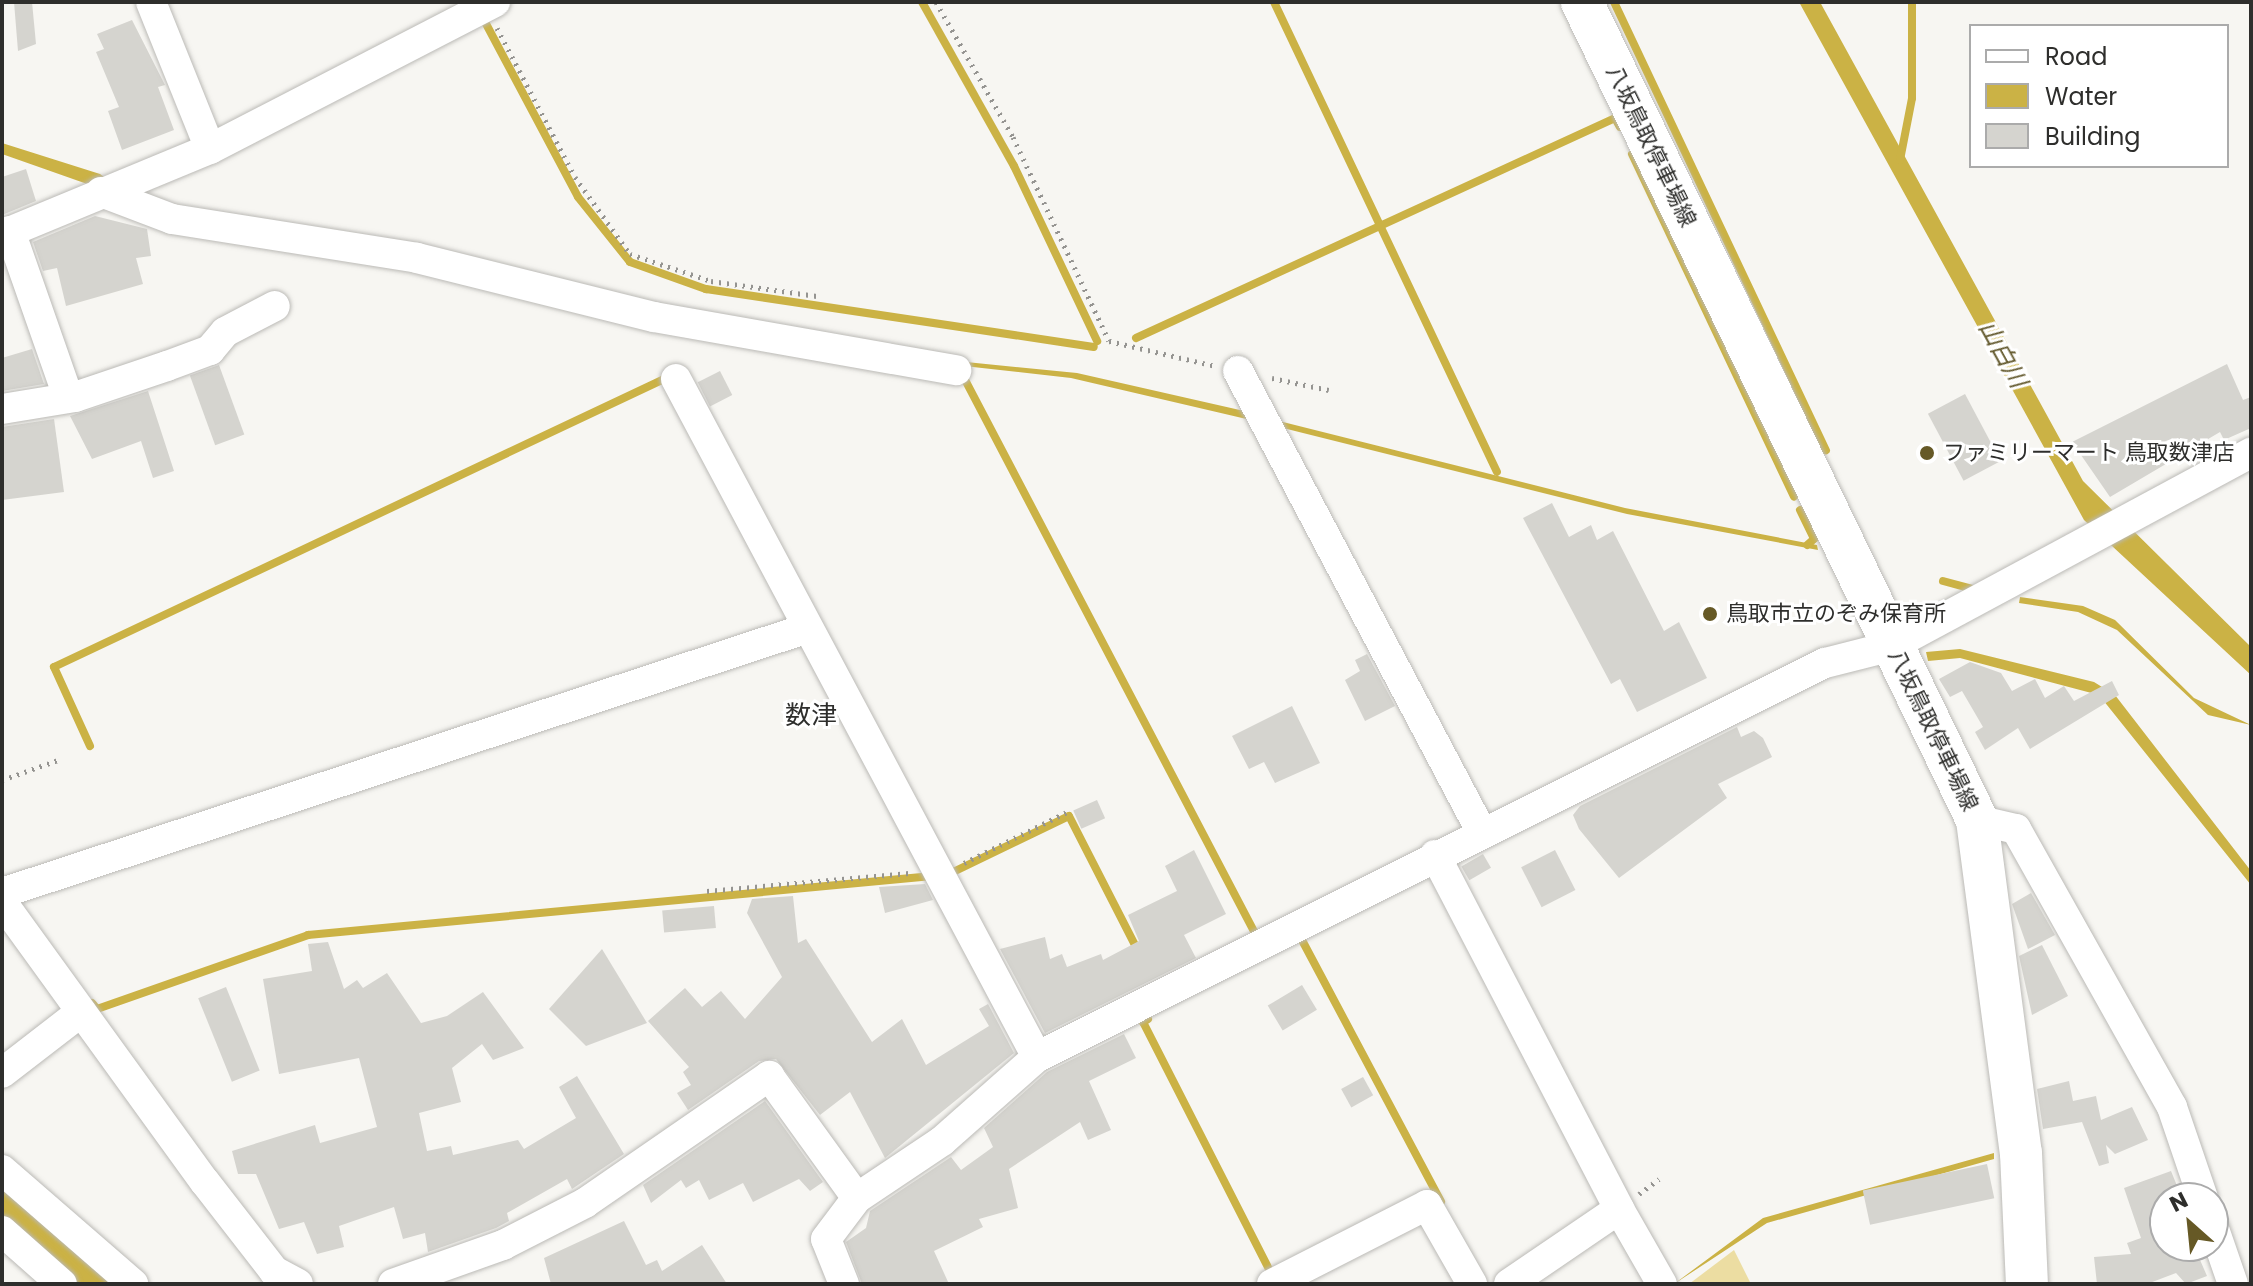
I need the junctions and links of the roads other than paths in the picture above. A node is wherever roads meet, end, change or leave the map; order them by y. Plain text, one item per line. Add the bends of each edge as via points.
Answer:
1 (151, 2) edge
2 (1582, 2) edge
3 (490, 4) edge
4 (210, 149) junction
5 (101, 192) junction
6 (6, 233) edge
7 (275, 306) dead end
8 (956, 370) dead end
9 (1238, 371) road end
10 (676, 379) dead end
11 (68, 397) junction
12 (2, 409) edge
13 (2251, 453) edge
14 (808, 628) junction
15 (1892, 646) junction
16 (1977, 820) junction
17 (1481, 831) junction
18 (1435, 855) junction
19 (2, 893) edge
20 (2, 902) edge
21 (81, 1012) junction
22 (1037, 1057) junction
23 (2, 1073) edge
24 (2, 1170) edge
25 (2198, 1182) edge
26 (857, 1198) junction
27 (1619, 1209) junction
28 (2, 1231) edge
29 (2225, 1262) edge
30 (467, 1272) edge
31 (277, 1280) edge
32 (62, 1284) edge
33 (133, 1284) edge
34 (393, 1284) edge
35 (844, 1284) edge
36 (1272, 1284) edge
37 (1472, 1284) edge
38 (1509, 1284) edge
39 (1662, 1284) edge
40 (2027, 1284) edge
41 (2233, 1284) edge

1 - 4 street
2 - 15 main road, 八坂鳥取停車場線
3 - 4 street
4 - 5 street
5 - 6 street
5 - 8 street via 172,219 417,258 654,317
6 - 11 street
7 - 11 street via 225,332 210,350
9 - 17 street
10 - 14 street
11 - 12 street
13 - 15 street
14 - 19 street
14 - 22 street
15 - 16 main road, 八坂鳥取停車場線
15 - 17 street via 1825,663
16 - 25 street via 2016,829 2172,1107
16 - 40 main road, 八坂鳥取停車場線 via 2021,1153
17 - 18 street
18 - 22 street
18 - 27 street
20 - 21 street
21 - 23 street
21 - 31 street
22 - 26 street via 918,1160
24 - 33 street
26 - 30 street via 769,1076 619,1184
26 - 35 street via 826,1239
27 - 38 street
27 - 39 street
28 - 32 street
29 - 41 street
30 - 34 street
36 - 37 street via 1427,1205

